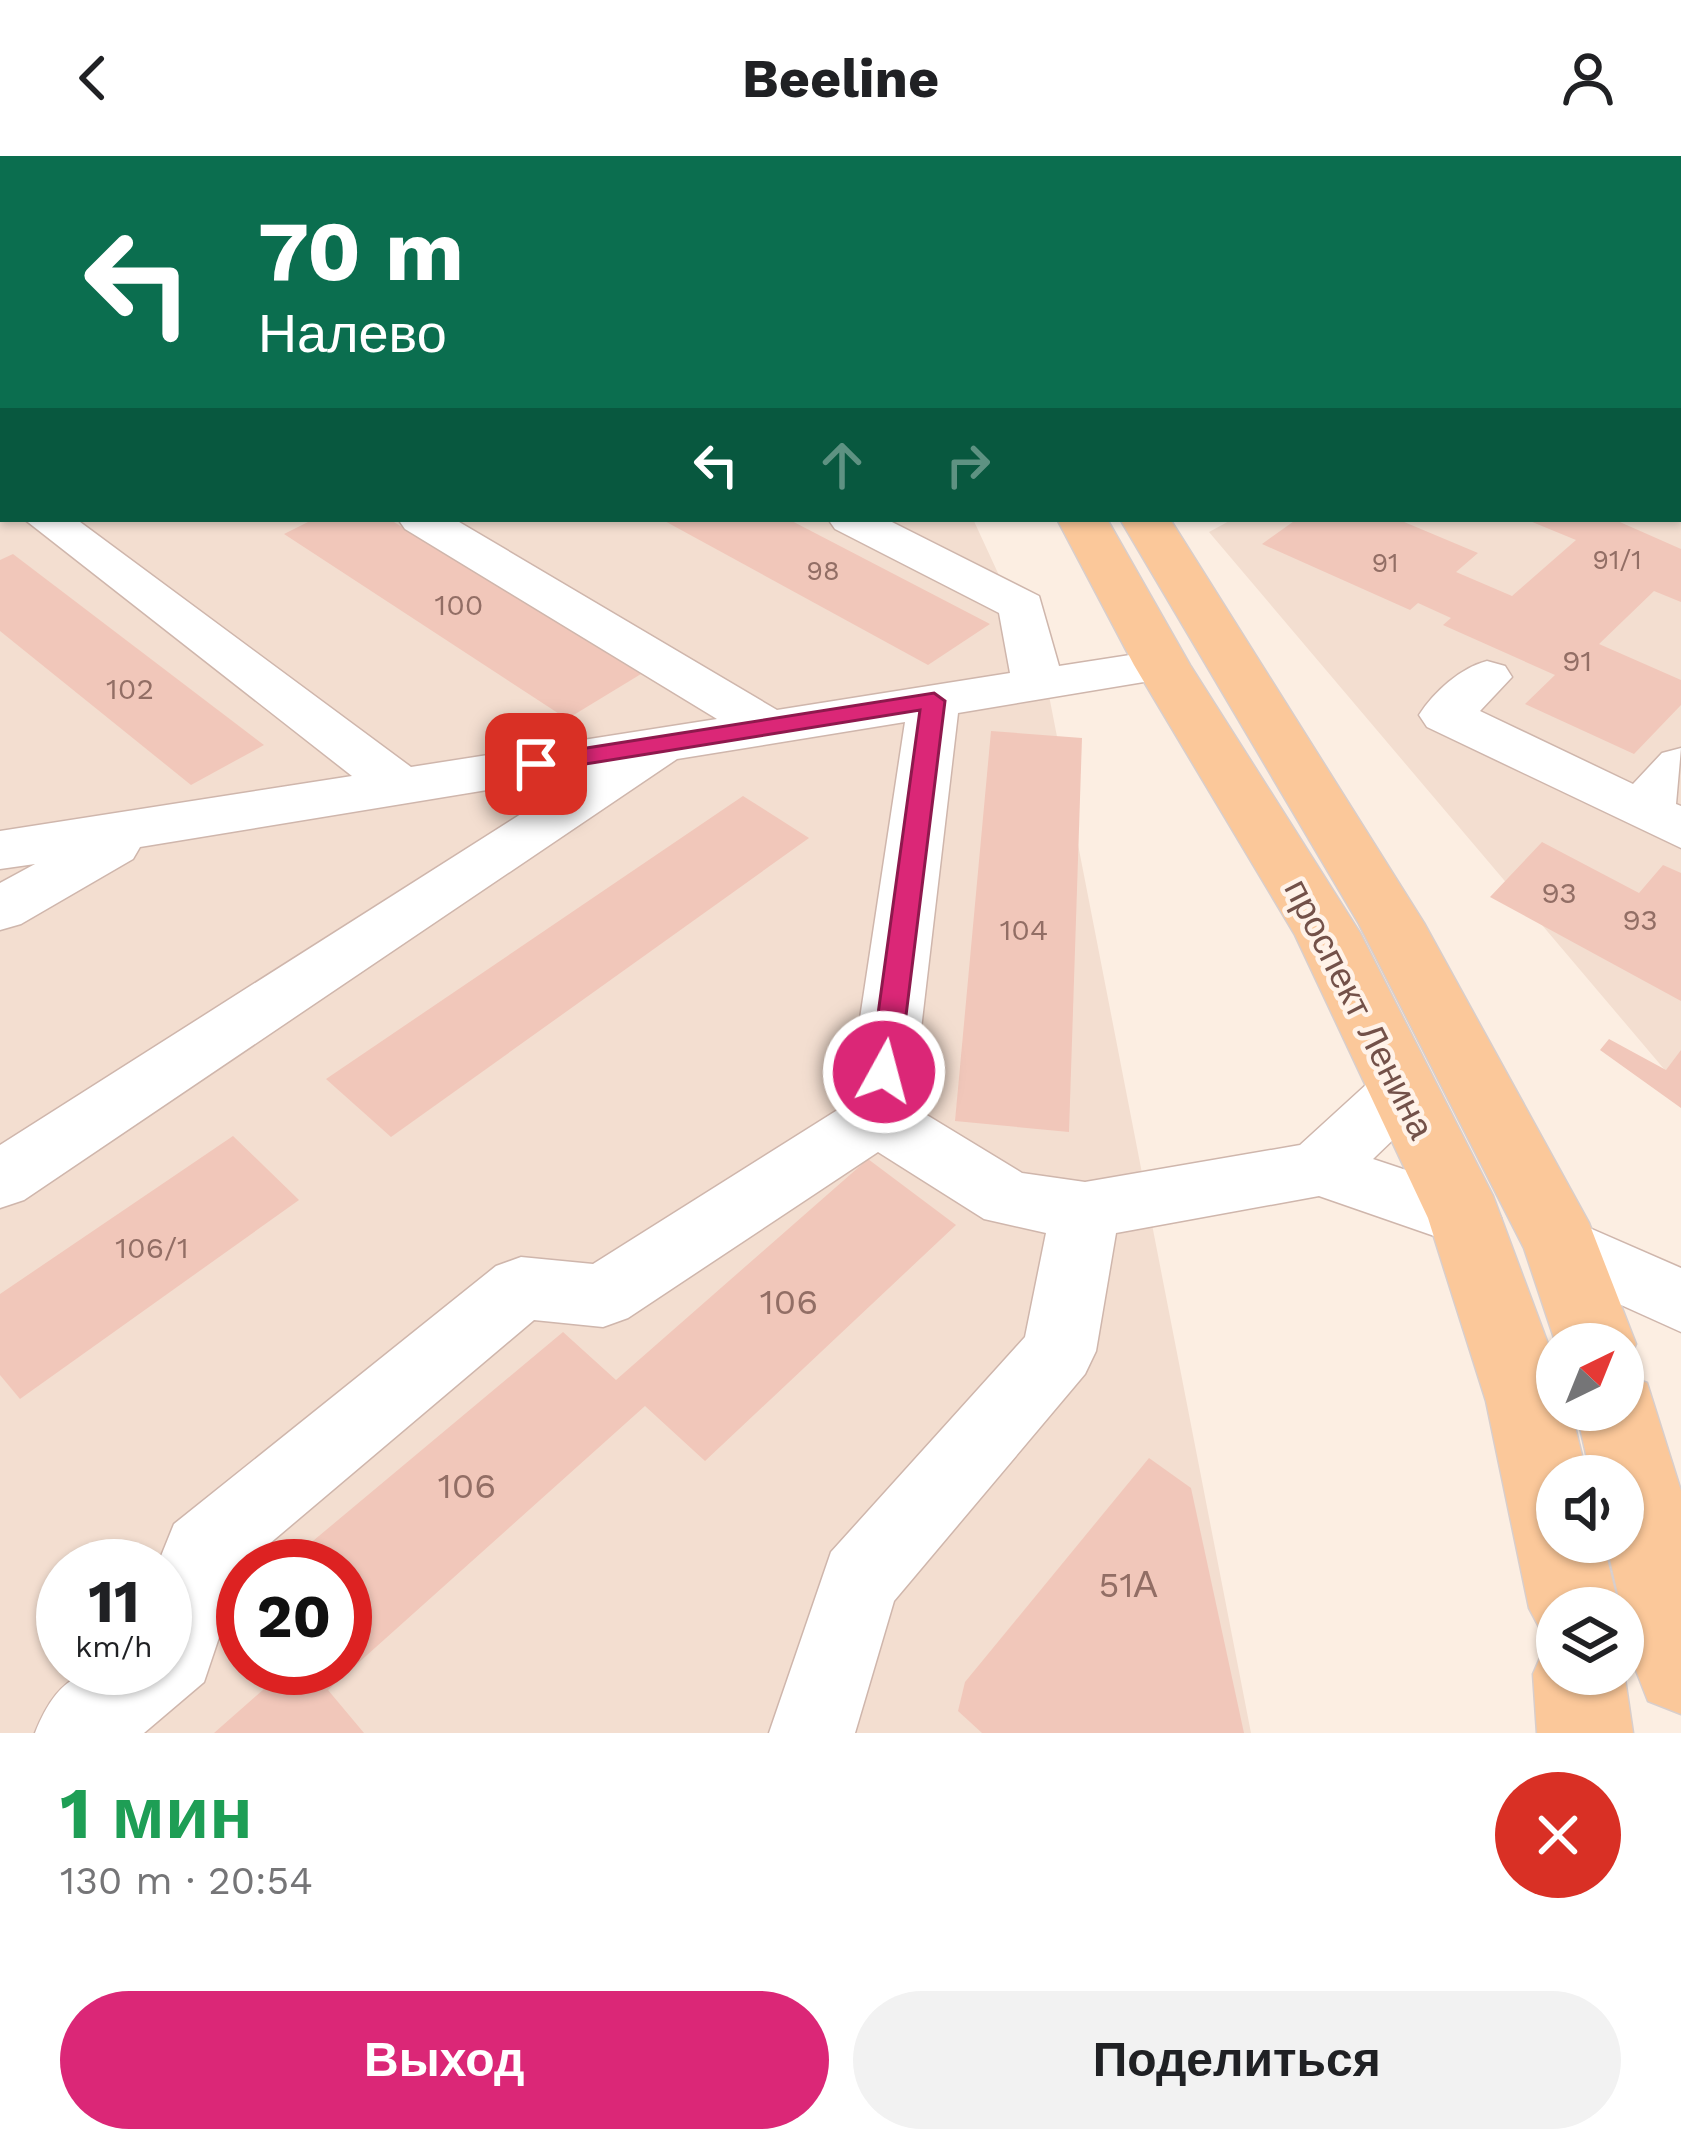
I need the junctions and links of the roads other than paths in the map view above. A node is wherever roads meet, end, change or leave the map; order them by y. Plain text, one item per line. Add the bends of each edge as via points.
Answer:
1 (50, 522) edge
2 (426, 522) edge
3 (856, 522) edge
4 (1084, 522) edge
5 (1146, 522) edge
6 (1162, 664) junction
7 (1487, 677) dead end
8 (1037, 684) junction
9 (934, 701) junction
10 (768, 728) junction
11 (671, 743) junction
12 (1681, 765) edge
13 (401, 786) junction
14 (1661, 819) edge
15 (144, 827) junction
16 (0, 850) edge
17 (0, 909) edge
18 (1403, 1090) junction
19 (878, 1118) junction
20 (1319, 1169) junction
21 (0, 1180) edge
22 (1085, 1210) junction
23 (1466, 1218) junction
24 (1562, 1246) junction
25 (1681, 1301) edge
26 (1589, 1323) edge
27 (1623, 1431) edge
28 (1539, 1455) edge
29 (192, 1586) edge
30 (1681, 1668) edge
31 (123, 1695) edge
32 (1582, 1695) edge
33 (78, 1733) edge
34 (812, 1733) edge
35 (1585, 1733) edge

1 - 13 street
2 - 10 street
3 - 8 street via 1022,606
4 - 6 main road, проспект Ленина
5 - 24 main road, проспект Ленина via 1391,923
6 - 8 street
6 - 18 main road, проспект Ленина via 1327,933
7 - 14 street via 1445,715
8 - 9 street
9 - 10 street
9 - 19 street
10 - 11 street
11 - 13 street
11 - 21 street
12 - 14 street
13 - 15 street
15 - 16 street
15 - 17 street
18 - 20 street
18 - 23 main road, проспект Ленина
19 - 22 street via 1008,1199
19 - 29 street via 603,1296 520,1288 202,1551
20 - 22 street
20 - 23 street
22 - 34 street via 1059,1351 860,1580
23 - 28 main road, проспект Ленина
24 - 25 street
24 - 26 main road, проспект Ленина
27 - 30 main road
31 - 33 street
32 - 35 main road

